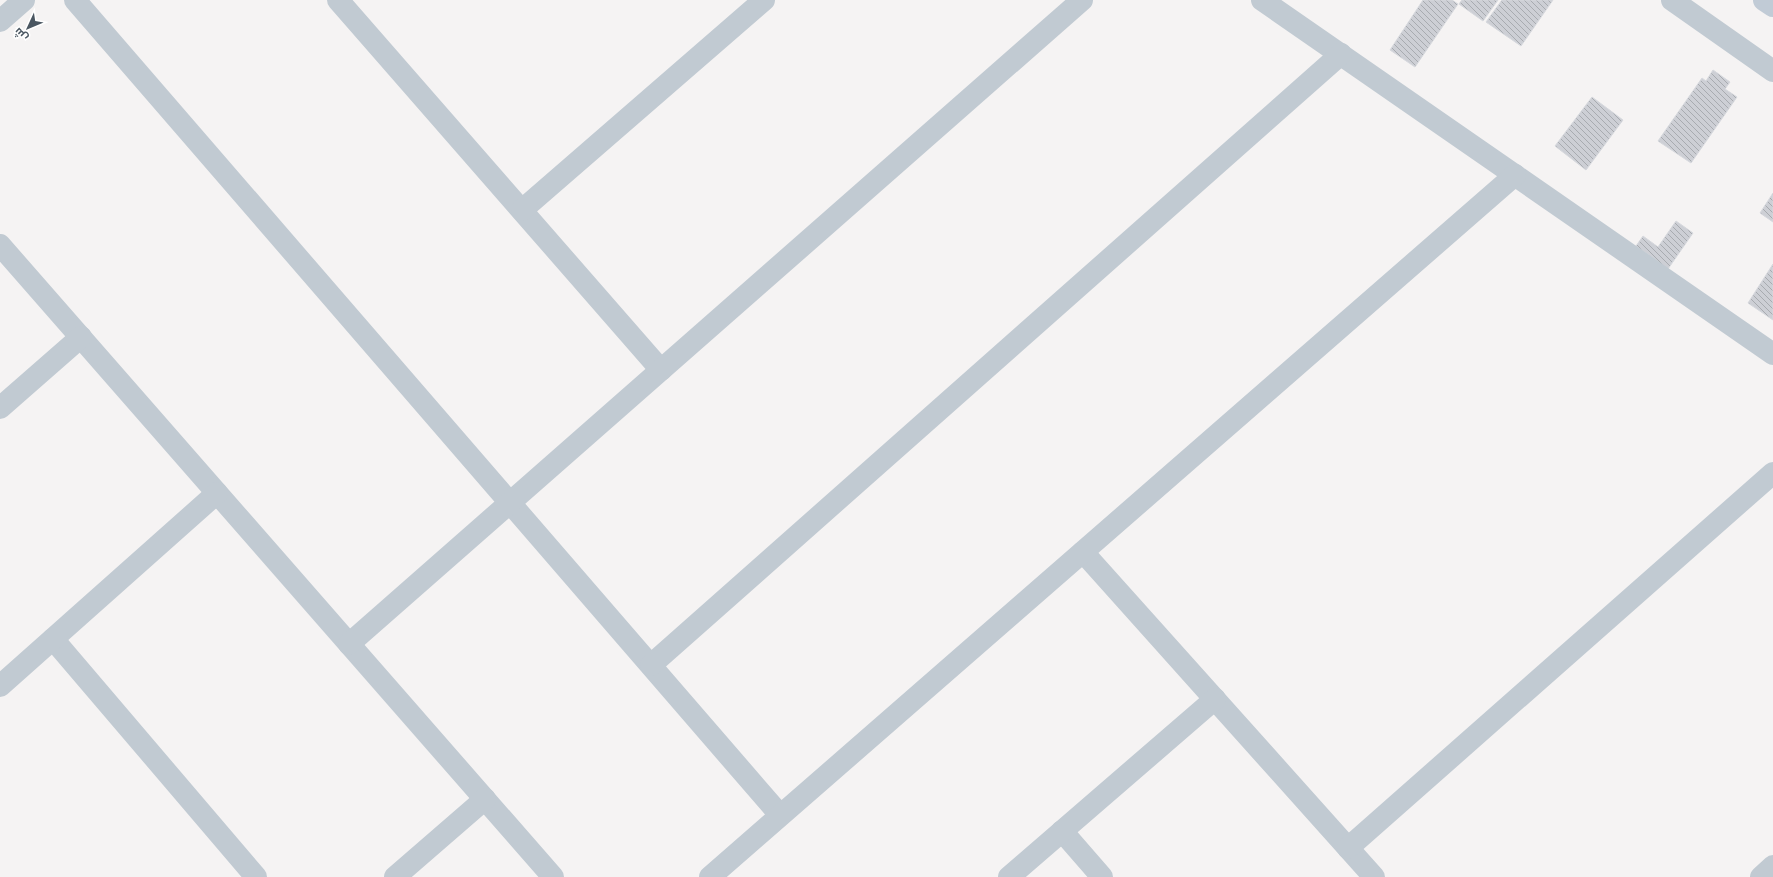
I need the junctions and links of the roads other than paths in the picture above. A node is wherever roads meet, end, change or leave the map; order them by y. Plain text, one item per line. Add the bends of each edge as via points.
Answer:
1 (24, 0) edge
2 (75, 0) edge
3 (338, 0) edge
4 (764, 0) edge
5 (1082, 0) edge
6 (1262, 0) edge
7 (1672, 0) edge
8 (1764, 0) edge
9 (1773, 6) edge
10 (0, 21) edge
11 (1341, 54) junction
12 (1773, 71) edge
13 (1515, 175) junction
14 (522, 210) junction
15 (0, 245) edge
16 (81, 338) junction
17 (1773, 354) edge
18 (661, 370) junction
19 (0, 408) edge
20 (1773, 473) edge
21 (217, 493) junction
22 (510, 502) junction
23 (1083, 552) junction
24 (53, 639) junction
25 (349, 644) junction
26 (651, 665) junction
27 (0, 686) edge
28 (1215, 699) junction
29 (485, 799) junction
30 (780, 815) junction
31 (1062, 831) junction
32 (1348, 848) junction
33 (1773, 866) edge
34 (256, 877) edge
35 (395, 877) edge
36 (553, 877) edge
37 (710, 877) edge
38 (1009, 877) edge
39 (1102, 877) edge
40 (1374, 877) edge
41 (1761, 877) edge

1 - 10 street
2 - 22 street
3 - 14 street
4 - 14 street
5 - 18 street
6 - 11 street
7 - 12 street
8 - 9 main road
11 - 13 street
11 - 26 street
13 - 17 street
13 - 23 street
14 - 18 street
15 - 16 street
16 - 19 street
16 - 21 street
18 - 22 street
20 - 32 street
21 - 24 street
21 - 25 street
22 - 25 street
22 - 26 street
23 - 28 street
23 - 30 street
24 - 27 street
24 - 34 street
25 - 29 street
26 - 30 street
28 - 31 street
28 - 32 street
29 - 35 street
29 - 36 street
30 - 37 street
31 - 38 street
31 - 39 street
32 - 40 street
33 - 41 street

